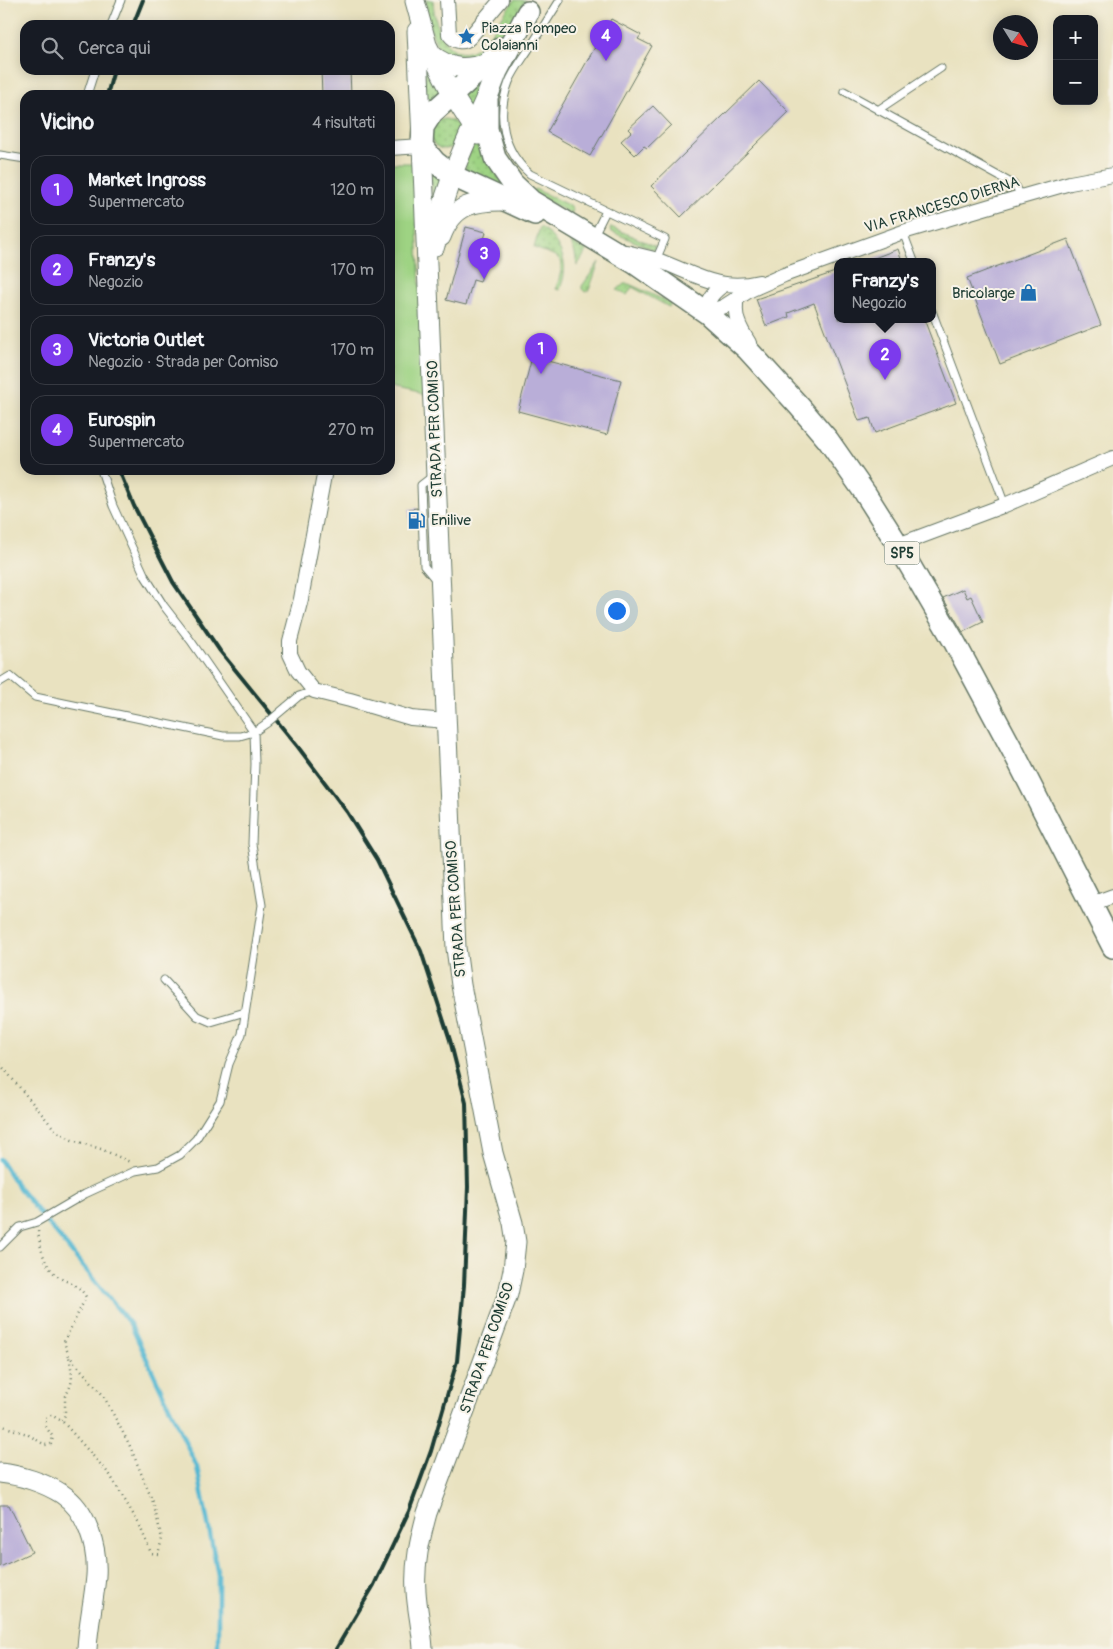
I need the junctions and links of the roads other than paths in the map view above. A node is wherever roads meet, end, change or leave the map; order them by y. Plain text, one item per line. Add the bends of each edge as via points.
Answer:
1 (121, 0) edge
2 (416, 0) edge
3 (447, 0) edge
4 (501, 0) edge
5 (560, 0) edge
6 (533, 6) edge
7 (113, 20) edge
8 (432, 55) junction
9 (488, 62) junction
10 (941, 68) dead end
11 (93, 75) edge
12 (89, 90) edge
13 (844, 91) dead end
14 (452, 94) junction
15 (486, 97) junction
16 (878, 110) junction
17 (427, 120) junction
18 (472, 128) junction
19 (422, 145) junction
20 (465, 146) junction
21 (395, 148) edge
22 (0, 155) edge
23 (20, 158) edge
24 (495, 158) junction
25 (453, 176) junction
26 (1113, 176) edge
27 (1021, 197) junction
28 (508, 201) junction
29 (606, 211) junction
30 (903, 232) junction
31 (602, 243) junction
32 (435, 252) junction
33 (913, 258) edge
34 (656, 260) junction
35 (784, 275) junction
36 (725, 284) junction
37 (737, 297) junction
38 (430, 307) junction
39 (707, 313) junction
40 (936, 322) edge
41 (768, 372) junction
42 (1112, 460) edge
43 (103, 475) edge
44 (325, 475) edge
45 (1005, 505) junction
46 (898, 545) junction
47 (0, 682) edge
48 (314, 691) junction
49 (446, 721) junction
50 (254, 732) junction
51 (1113, 896) edge
52 (1091, 904) junction
53 (1113, 947) edge
54 (164, 980) dead end
55 (244, 1012) junction
56 (0, 1247) edge
57 (0, 1473) edge
58 (83, 1645) edge
59 (423, 1649) edge

1 - 7 lane
2 - 8 main road via 422,30
2 - 19 main road, STRADA PER COMISO
3 - 4 street via 450,34 459,42 467,40
5 - 29 lane via 509,83 502,119 506,138 513,154 530,174
6 - 9 main road
6 - 15 main road
8 - 9 main road via 453,67 473,67
8 - 14 main road
9 - 14 main road
10 - 16 lane
11 - 12 lane
13 - 16 lane
14 - 17 main road
14 - 18 main road
15 - 18 main road
15 - 24 main road via 487,129
16 - 27 lane via 1013,184
17 - 18 main road via 432,115 447,111
17 - 19 main road via 423,127
18 - 20 main road
18 - 24 main road
19 - 20 main road via 439,156 448,157
19 - 21 street
19 - 25 main road via 435,162
19 - 38 main road, STRADA PER COMISO
20 - 25 main road
22 - 23 lane
24 - 31 main road via 512,184 531,201
25 - 28 main road
25 - 32 main road via 439,220
26 - 27 street, VIA FRANCESCO DIERNA via 1070,183
27 - 30 street, VIA FRANCESCO DIERNA
28 - 31 main road
28 - 32 main road via 487,200 465,206 449,222
29 - 31 lane
29 - 34 lane via 665,239
30 - 33 lane
30 - 35 street, VIA FRANCESCO DIERNA
31 - 34 street
31 - 39 main road, SP5
32 - 38 main road
34 - 36 street via 693,276
35 - 36 street via 752,283
35 - 37 street
36 - 39 street via 708,301
37 - 39 street
37 - 41 street via 737,323
38 - 49 main road, STRADA PER COMISO
39 - 41 main road, SP5
40 - 45 lane
41 - 46 main road, SP5 via 828,440
42 - 45 street
43 - 50 lane via 112,506 145,576
44 - 48 street via 290,640 290,654 298,671
45 - 46 street
46 - 52 main road, SP5 via 955,643
47 - 50 lane via 10,676 36,697 223,736
48 - 49 street via 411,718
48 - 50 lane, bridge via 300,696
49 - 59 main road, STRADA PER COMISO via 459,975 493,1153 516,1242 508,1294 427,1513 420,1541 416,1559 416,1591
50 - 55 lane via 252,844 262,905
51 - 52 street
52 - 53 main road, SP5
54 - 55 lane via 197,1016 211,1022
55 - 56 lane via 242,1034 229,1064 220,1101 196,1139 180,1155 158,1167 135,1172 85,1194 36,1222 20,1227
57 - 58 main road via 24,1478 63,1494 83,1518 93,1545 96,1576

